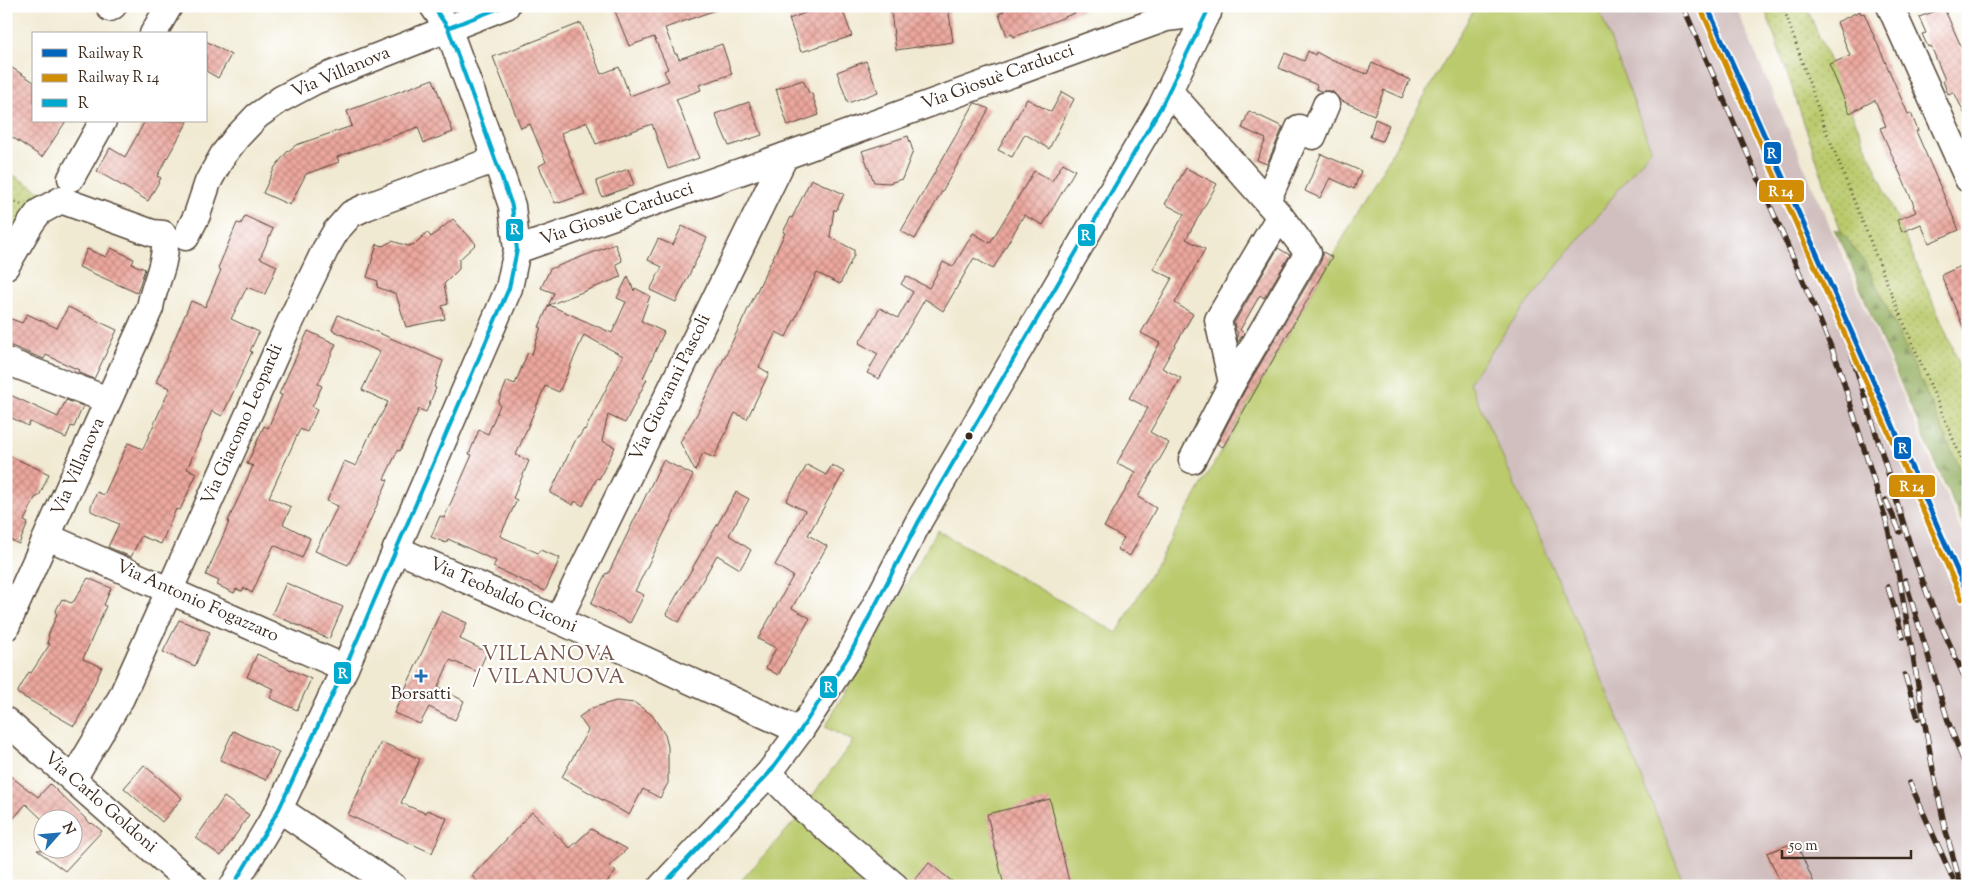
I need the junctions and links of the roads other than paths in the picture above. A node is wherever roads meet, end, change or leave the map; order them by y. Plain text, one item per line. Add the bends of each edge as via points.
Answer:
1 (168, 6) edge
2 (433, 6) edge
3 (506, 6) edge
4 (1890, 6) edge
5 (1209, 9) edge
6 (448, 28) junction
7 (154, 32) edge
8 (1169, 91) junction
9 (1326, 105) dead end
10 (102, 122) edge
11 (785, 156) junction
12 (496, 159) junction
13 (71, 178) dead end
14 (1968, 179) edge
15 (1274, 208) junction
16 (173, 238) junction
17 (516, 250) junction
18 (6, 266) edge
19 (6, 361) edge
20 (1232, 383) junction
21 (108, 400) junction
22 (1192, 460) dead end
23 (48, 537) junction
24 (396, 549) junction
25 (169, 591) junction
26 (558, 620) junction
27 (6, 627) edge
28 (345, 668) junction
29 (6, 721) edge
30 (800, 730) junction
31 (769, 773) junction
32 (73, 779) junction
33 (279, 809) junction
34 (194, 886) edge
35 (234, 886) edge
36 (393, 886) edge
37 (662, 886) edge
38 (895, 886) edge

1 - 7 street
2 - 6 street
3 - 6 street, Via Villanova
4 - 14 street
5 - 8 street
5 - 11 street, Via Giosuè Carducci via 1166,18
6 - 12 street
6 - 16 street, Via Villanova via 316,81 257,116 223,155 208,182 197,215
8 - 15 street
8 - 30 street via 919,521 850,654
9 - 15 street via 1313,136 1299,128
10 - 13 street
11 - 17 street, Via Giosuè Carducci
11 - 26 street, Via Giovanni Pascoli
12 - 17 street via 512,206
12 - 25 street, Via Giacomo Leopardi via 366,207 351,214 336,231 285,333
15 - 20 street via 1218,320
15 - 20 street via 1308,253
16 - 18 street via 61,200 39,212
16 - 21 street, Via Villanova via 160,296 150,308
17 - 24 street, Via Giosuè Carducci via 509,288
19 - 21 street
20 - 22 street
21 - 23 street, Via Villanova
23 - 25 street, Via Antonio Fogazzaro
23 - 27 street, Via Villanova
24 - 26 street, Via Teobaldo Ciconi
24 - 28 street, Via Giosuè Carducci
25 - 28 street, Via Antonio Fogazzaro
25 - 32 street, Via Giacomo Leopardi via 121,698
26 - 30 street, Via Teobaldo Ciconi
28 - 33 street, Via Giosuè Carducci
29 - 32 street, Via Carlo Goldoni
30 - 31 street
31 - 37 street
31 - 38 street via 806,810
32 - 34 street, Via Carlo Goldoni
33 - 35 street, Via Giosuè Carducci
33 - 36 street

